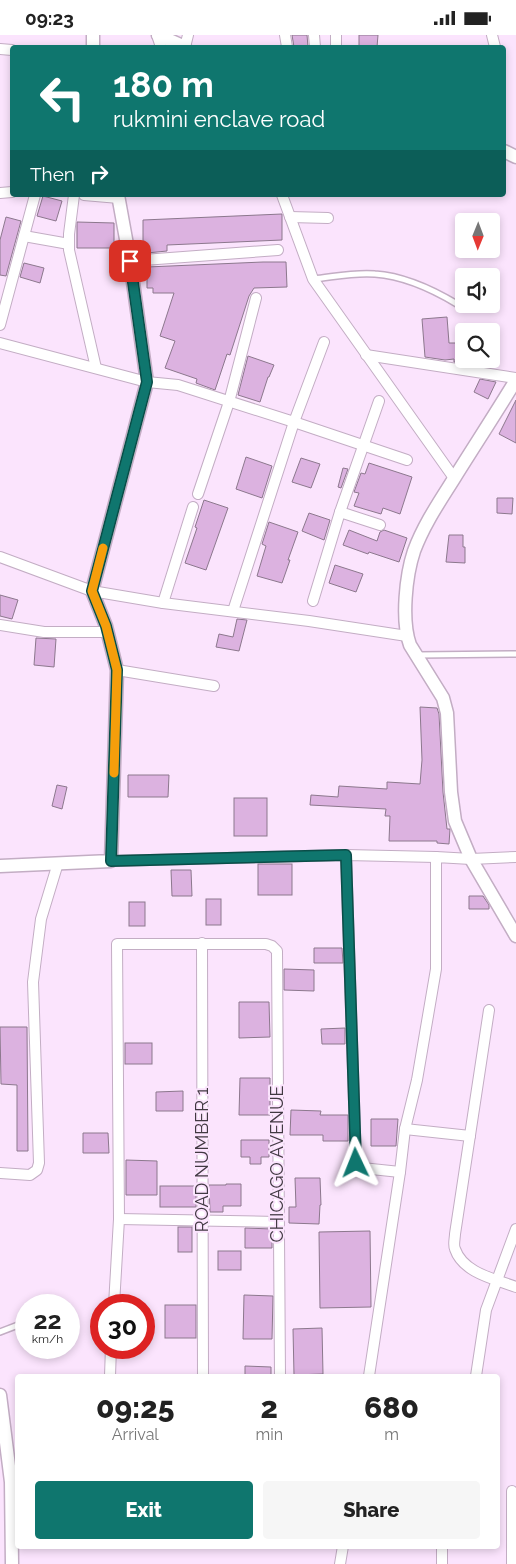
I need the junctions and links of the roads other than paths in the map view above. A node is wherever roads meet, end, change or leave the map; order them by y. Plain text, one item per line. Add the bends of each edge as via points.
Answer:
1 (157, 35) edge
2 (180, 45) edge
3 (34, 197) edge
4 (74, 197) edge
5 (118, 197) edge
6 (283, 197) edge
7 (290, 217) junction
8 (328, 218) dead end
9 (24, 236) junction
10 (69, 244) junction
11 (278, 250) dead end
12 (130, 261) junction
13 (312, 279) junction
14 (256, 298) dead end
15 (455, 303) edge
16 (0, 325) edge
17 (324, 342) dead end
18 (0, 343) edge
19 (366, 355) junction
20 (96, 368) junction
21 (516, 379) edge
22 (147, 382) junction
23 (229, 401) junction
24 (379, 401) dead end
25 (294, 422) junction
26 (364, 446) junction
27 (406, 460) dead end
28 (454, 478) junction
29 (198, 494) dead end
30 (193, 507) dead end
31 (340, 512) junction
32 (380, 525) dead end
33 (0, 557) edge
34 (92, 591) junction
35 (313, 601) dead end
36 (163, 603) junction
37 (233, 611) junction
38 (0, 625) edge
39 (108, 632) junction
40 (407, 636) junction
41 (516, 654) edge
42 (417, 655) junction
43 (117, 670) junction
44 (214, 686) dead end
45 (346, 855) junction
46 (436, 857) junction
47 (516, 857) edge
48 (470, 859) junction
49 (111, 861) junction
50 (58, 863) junction
51 (0, 866) edge
52 (516, 937) edge
53 (202, 943) junction
54 (490, 1010) dead end
55 (405, 1129) junction
56 (470, 1136) junction
57 (400, 1171) junction
58 (0, 1173) edge
59 (119, 1219) junction
60 (202, 1221) junction
61 (277, 1222) junction
62 (516, 1229) edge
63 (496, 1279) junction
64 (516, 1287) edge
65 (115, 1294) edge
66 (15, 1327) edge
67 (0, 1332) edge
68 (111, 1359) edge
69 (110, 1374) edge
70 (203, 1374) edge
71 (280, 1374) edge
72 (369, 1374) edge
73 (476, 1374) edge
74 (0, 1395) edge
75 (14, 1482) edge
76 (512, 1491) dead end
77 (514, 1507) edge
78 (342, 1549) edge
79 (442, 1549) edge
80 (12, 1564) edge
81 (340, 1564) edge
82 (442, 1564) edge
83 (512, 1564) edge

1 - 2 street
3 - 9 street
4 - 10 street
5 - 12 street
6 - 7 street
7 - 8 street
7 - 13 street
9 - 10 street
9 - 16 street
10 - 20 street
11 - 12 street
12 - 22 street
13 - 15 lane via 374,274 398,278 422,285
13 - 19 street
14 - 23 street
17 - 25 street
18 - 20 street
19 - 21 street
19 - 28 street
20 - 22 street
21 - 28 street
22 - 23 street via 178,385
22 - 34 street
23 - 25 street
23 - 29 street
24 - 26 street
25 - 26 street
25 - 37 street
26 - 27 street
26 - 31 street
28 - 40 street via 428,519 414,552 407,586
30 - 36 street
31 - 32 street
31 - 35 street
33 - 34 street
34 - 36 street
34 - 39 street
36 - 37 street
37 - 40 street
38 - 39 street via 44,632
39 - 43 street
40 - 42 street
41 - 42 lane
42 - 48 street via 443,698 448,713 454,815
43 - 44 street
43 - 49 street
45 - 46 street
45 - 49 street
45 - 57 street via 356,1163 362,1168
46 - 48 street
46 - 55 street via 436,969
47 - 48 street
48 - 52 street
49 - 50 street
50 - 51 street
50 - 58 street via 41,919 33,982 39,1163 30,1175
53 - 59 street via 117,944
53 - 60 street, ROAD NUMBER 1
53 - 61 street, CHICAGO AVENUE via 266,944 277,951
54 - 56 street
55 - 56 street
55 - 57 street
56 - 63 street via 454,1248 468,1267
57 - 72 street
59 - 60 street
59 - 65 street
60 - 61 street
60 - 70 street, ROAD NUMBER 1
61 - 71 street, CHICAGO AVENUE
62 - 63 street
63 - 64 street
63 - 73 street via 486,1310
66 - 67 lane
68 - 69 street
74 - 75 street
75 - 80 street
76 - 77 street
77 - 83 street
78 - 81 street
79 - 82 street

